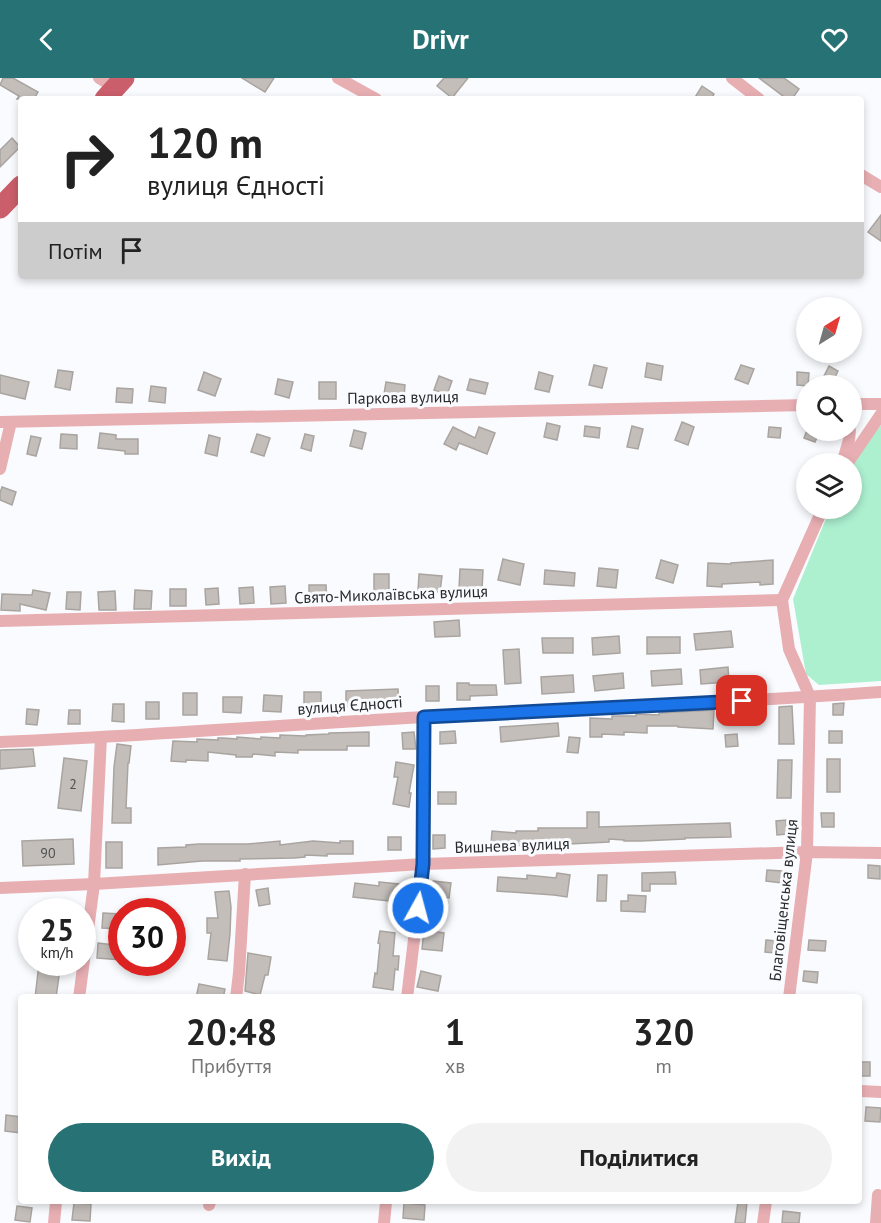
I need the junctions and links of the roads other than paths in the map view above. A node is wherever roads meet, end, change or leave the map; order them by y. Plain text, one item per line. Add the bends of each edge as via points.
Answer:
1 (338, 78) edge
2 (732, 78) edge
3 (371, 96) edge
4 (755, 96) edge
5 (864, 177) edge
6 (881, 187) edge
7 (18, 189) edge
8 (0, 208) edge
9 (862, 404) edge
10 (881, 404) edge
11 (796, 405) edge
12 (881, 414) edge
13 (6, 422) edge
14 (854, 453) edge
15 (0, 469) edge
16 (818, 519) edge
17 (782, 600) junction
18 (0, 621) edge
19 (881, 692) edge
20 (810, 697) junction
21 (424, 717) junction
22 (101, 737) junction
23 (0, 742) edge
24 (807, 852) junction
25 (881, 853) edge
26 (423, 864) junction
27 (244, 874) junction
28 (94, 884) junction
29 (0, 888) edge
30 (80, 994) edge
31 (236, 994) edge
32 (407, 994) edge
33 (789, 994) edge
34 (862, 1091) edge
35 (881, 1092) edge
36 (878, 1196) dead end
37 (56, 1204) edge
38 (386, 1204) edge
39 (766, 1204) edge
40 (54, 1223) edge
41 (384, 1223) edge
42 (763, 1223) edge
43 (876, 1223) edge

1 - 3 street
2 - 4 street
5 - 6 street
7 - 8 highway
9 - 10 street
11 - 13 street, Паркова вулиця
12 - 14 street
13 - 15 street
16 - 17 street
17 - 18 street, Свято-Миколаївська вулиця
17 - 20 street via 789,649
19 - 20 street, вулиця Єдності
20 - 21 street, вулиця Єдності
20 - 24 street, Благовіщенська вулиця
21 - 22 street, вулиця Єдності
21 - 26 street
22 - 23 street, вулиця Єдності
22 - 28 street
24 - 25 street, Вишнева вулиця
24 - 26 street, Вишнева вулиця
24 - 33 street, Благовіщенська вулиця
26 - 27 street, Вишнева вулиця
26 - 32 street
27 - 28 street, Вишнева вулиця
27 - 31 street
28 - 29 street, Вишнева вулиця
28 - 30 street
34 - 35 street
36 - 43 street
37 - 40 street
38 - 41 street
39 - 42 street

